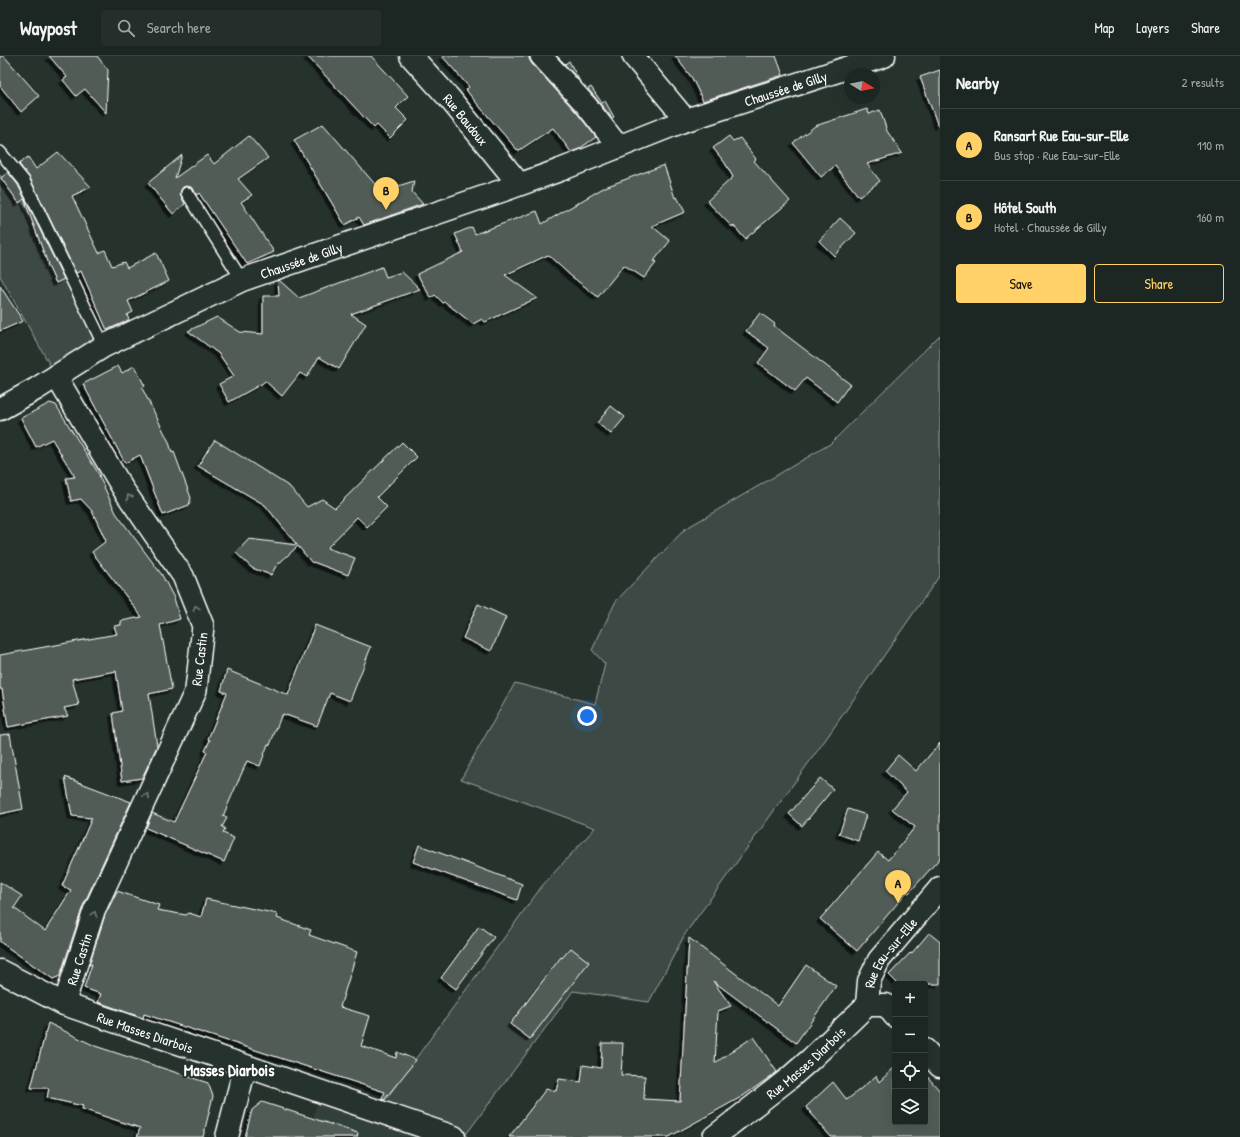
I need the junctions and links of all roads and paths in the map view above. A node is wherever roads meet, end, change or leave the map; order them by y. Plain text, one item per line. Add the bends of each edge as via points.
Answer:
1 (411, 56) edge
2 (541, 56) edge
3 (633, 56) edge
4 (884, 56) edge
5 (686, 120) junction
6 (618, 146) junction
7 (0, 152) edge
8 (519, 184) junction
9 (187, 193) dead end
10 (242, 280) junction
11 (104, 346) junction
12 (56, 376) junction
13 (0, 409) edge
14 (940, 888) edge
15 (0, 971) edge
16 (64, 1004) junction
17 (867, 1005) junction
18 (892, 1012) edge
19 (928, 1053) edge
20 (245, 1066) junction
21 (940, 1066) edge
22 (227, 1137) edge
23 (454, 1137) edge
24 (714, 1137) edge

1 - 8 street, Rue Baudoux via 450,99
2 - 6 street via 586,105
3 - 5 street
4 - 5 street, Chaussée de Gilly
5 - 6 street, Chaussée de Gilly
6 - 8 street, Chaussée de Gilly
7 - 11 lane via 24,181
8 - 10 street, Chaussée de Gilly
9 - 10 lane
10 - 11 street, Chaussée de Gilly
11 - 12 street, Chaussée de Gilly
12 - 13 street, Chaussée de Gilly
16 -> 12 street, Rue Castin via 94,912 196,690 203,626 183,576 123,489
14 - 17 street, Rue Eau-sur-Elle via 879,960 869,981
15 - 16 street, Rue Masses Diarbois
16 - 20 street, Rue Masses Diarbois
17 - 18 street via 886,1004
17 - 24 street, Rue Masses Diarbois via 787,1080
19 - 21 street
20 - 22 street
20 - 23 street, Rue Masses Diarbois

